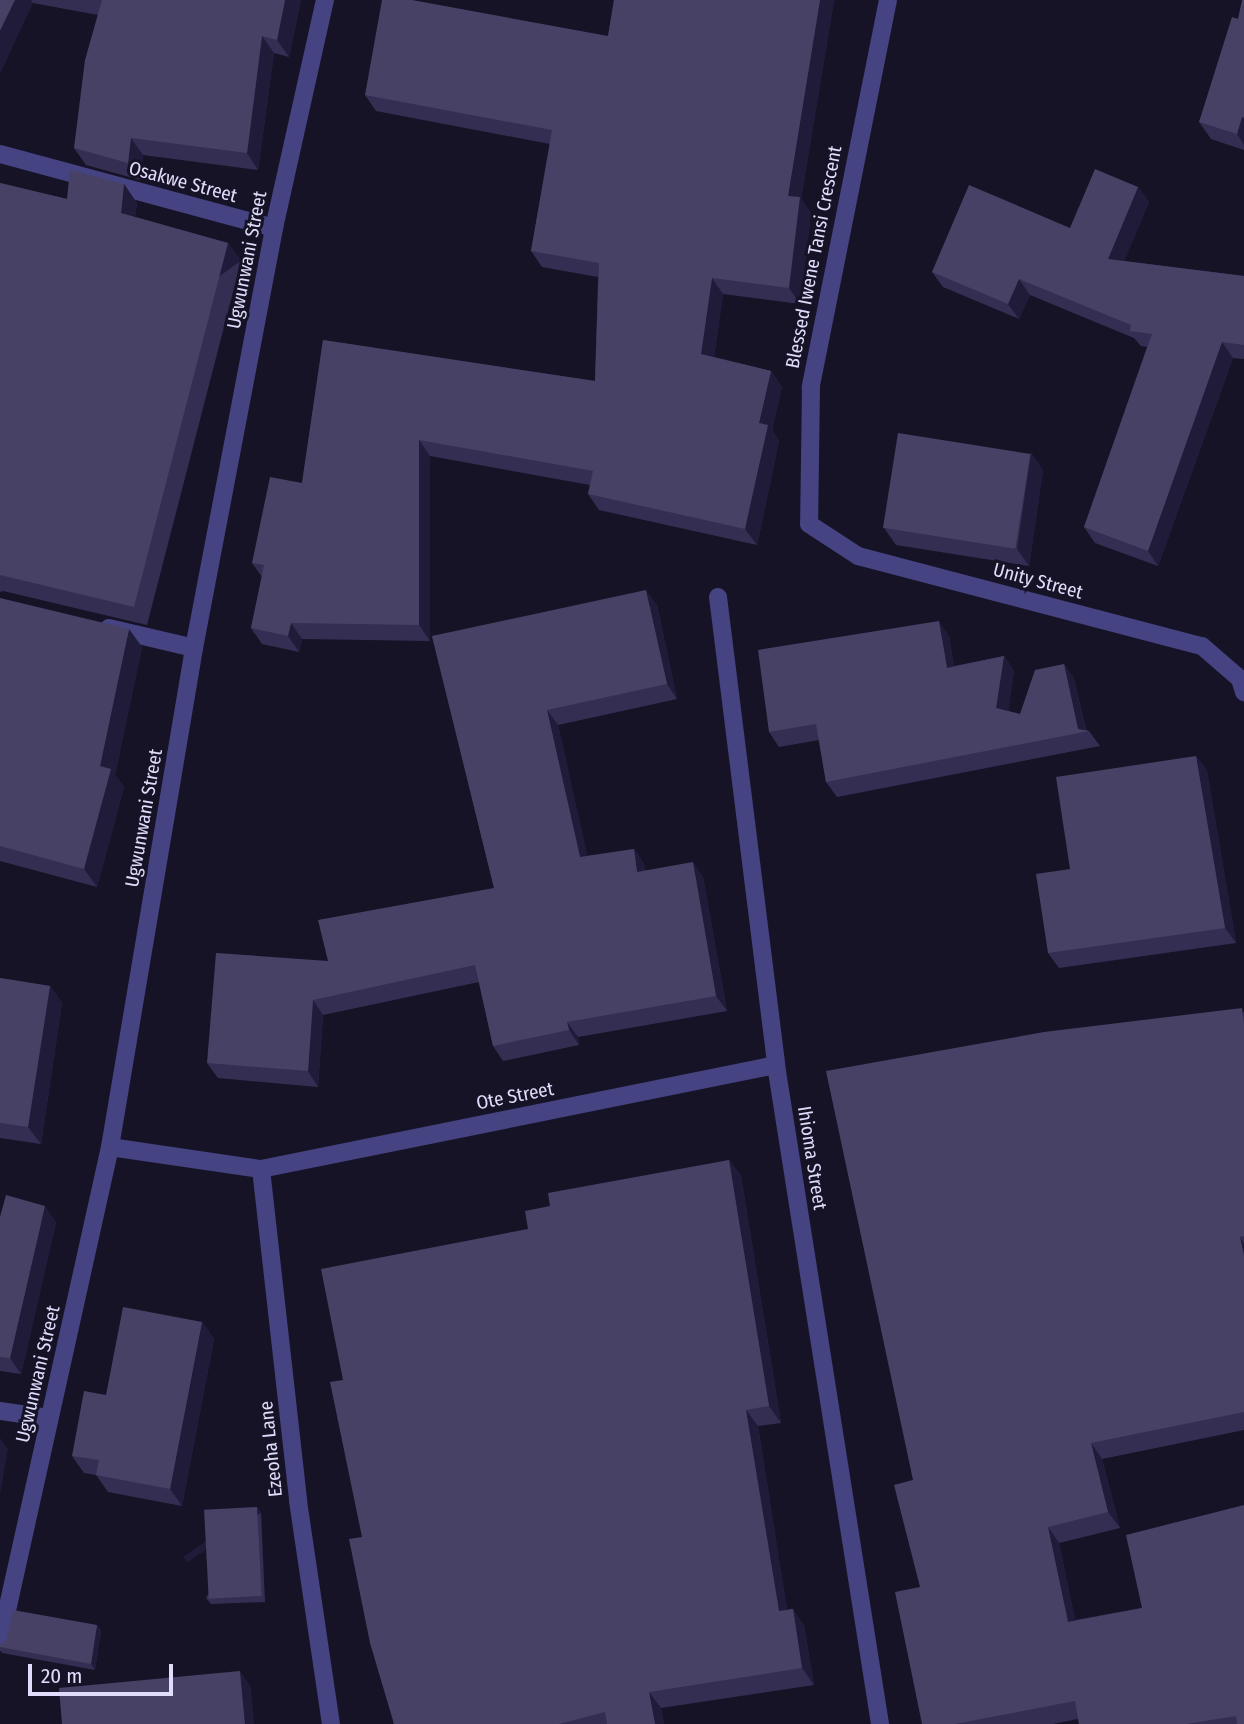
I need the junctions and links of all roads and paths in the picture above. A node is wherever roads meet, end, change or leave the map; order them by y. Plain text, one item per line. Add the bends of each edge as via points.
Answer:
1 (325, 0) edge
2 (888, 0) edge
3 (0, 154) edge
4 (274, 228) junction
5 (809, 524) joint
6 (718, 597) dead end
7 (90, 624) edge
8 (194, 648) junction
9 (1243, 681) edge
10 (776, 1065) junction
11 (110, 1147) junction
12 (261, 1169) junction
13 (0, 1411) edge
14 (49, 1418) junction
15 (0, 1642) edge
16 (331, 1724) edge
17 (880, 1724) edge

1 - 4 street, Ugwunwani Street
2 - 5 street, Blessed Iwene Tansi Crescent via 811,387
3 - 4 street, Osakwe Street
4 - 8 street, Ugwunwani Street
5 - 9 street, Unity Street via 858,556 1202,646
6 - 10 street, Ihioma Street
7 - 8 street
8 - 11 street, Ugwunwani Street
10 - 12 street, Ote Street
10 - 17 street, Ihioma Street
11 - 12 street, Ote Street
11 - 14 street, Ugwunwani Street
12 - 16 street, Ezeoha Lane via 298,1501
13 - 14 street
14 - 15 street, Ugwunwani Street

